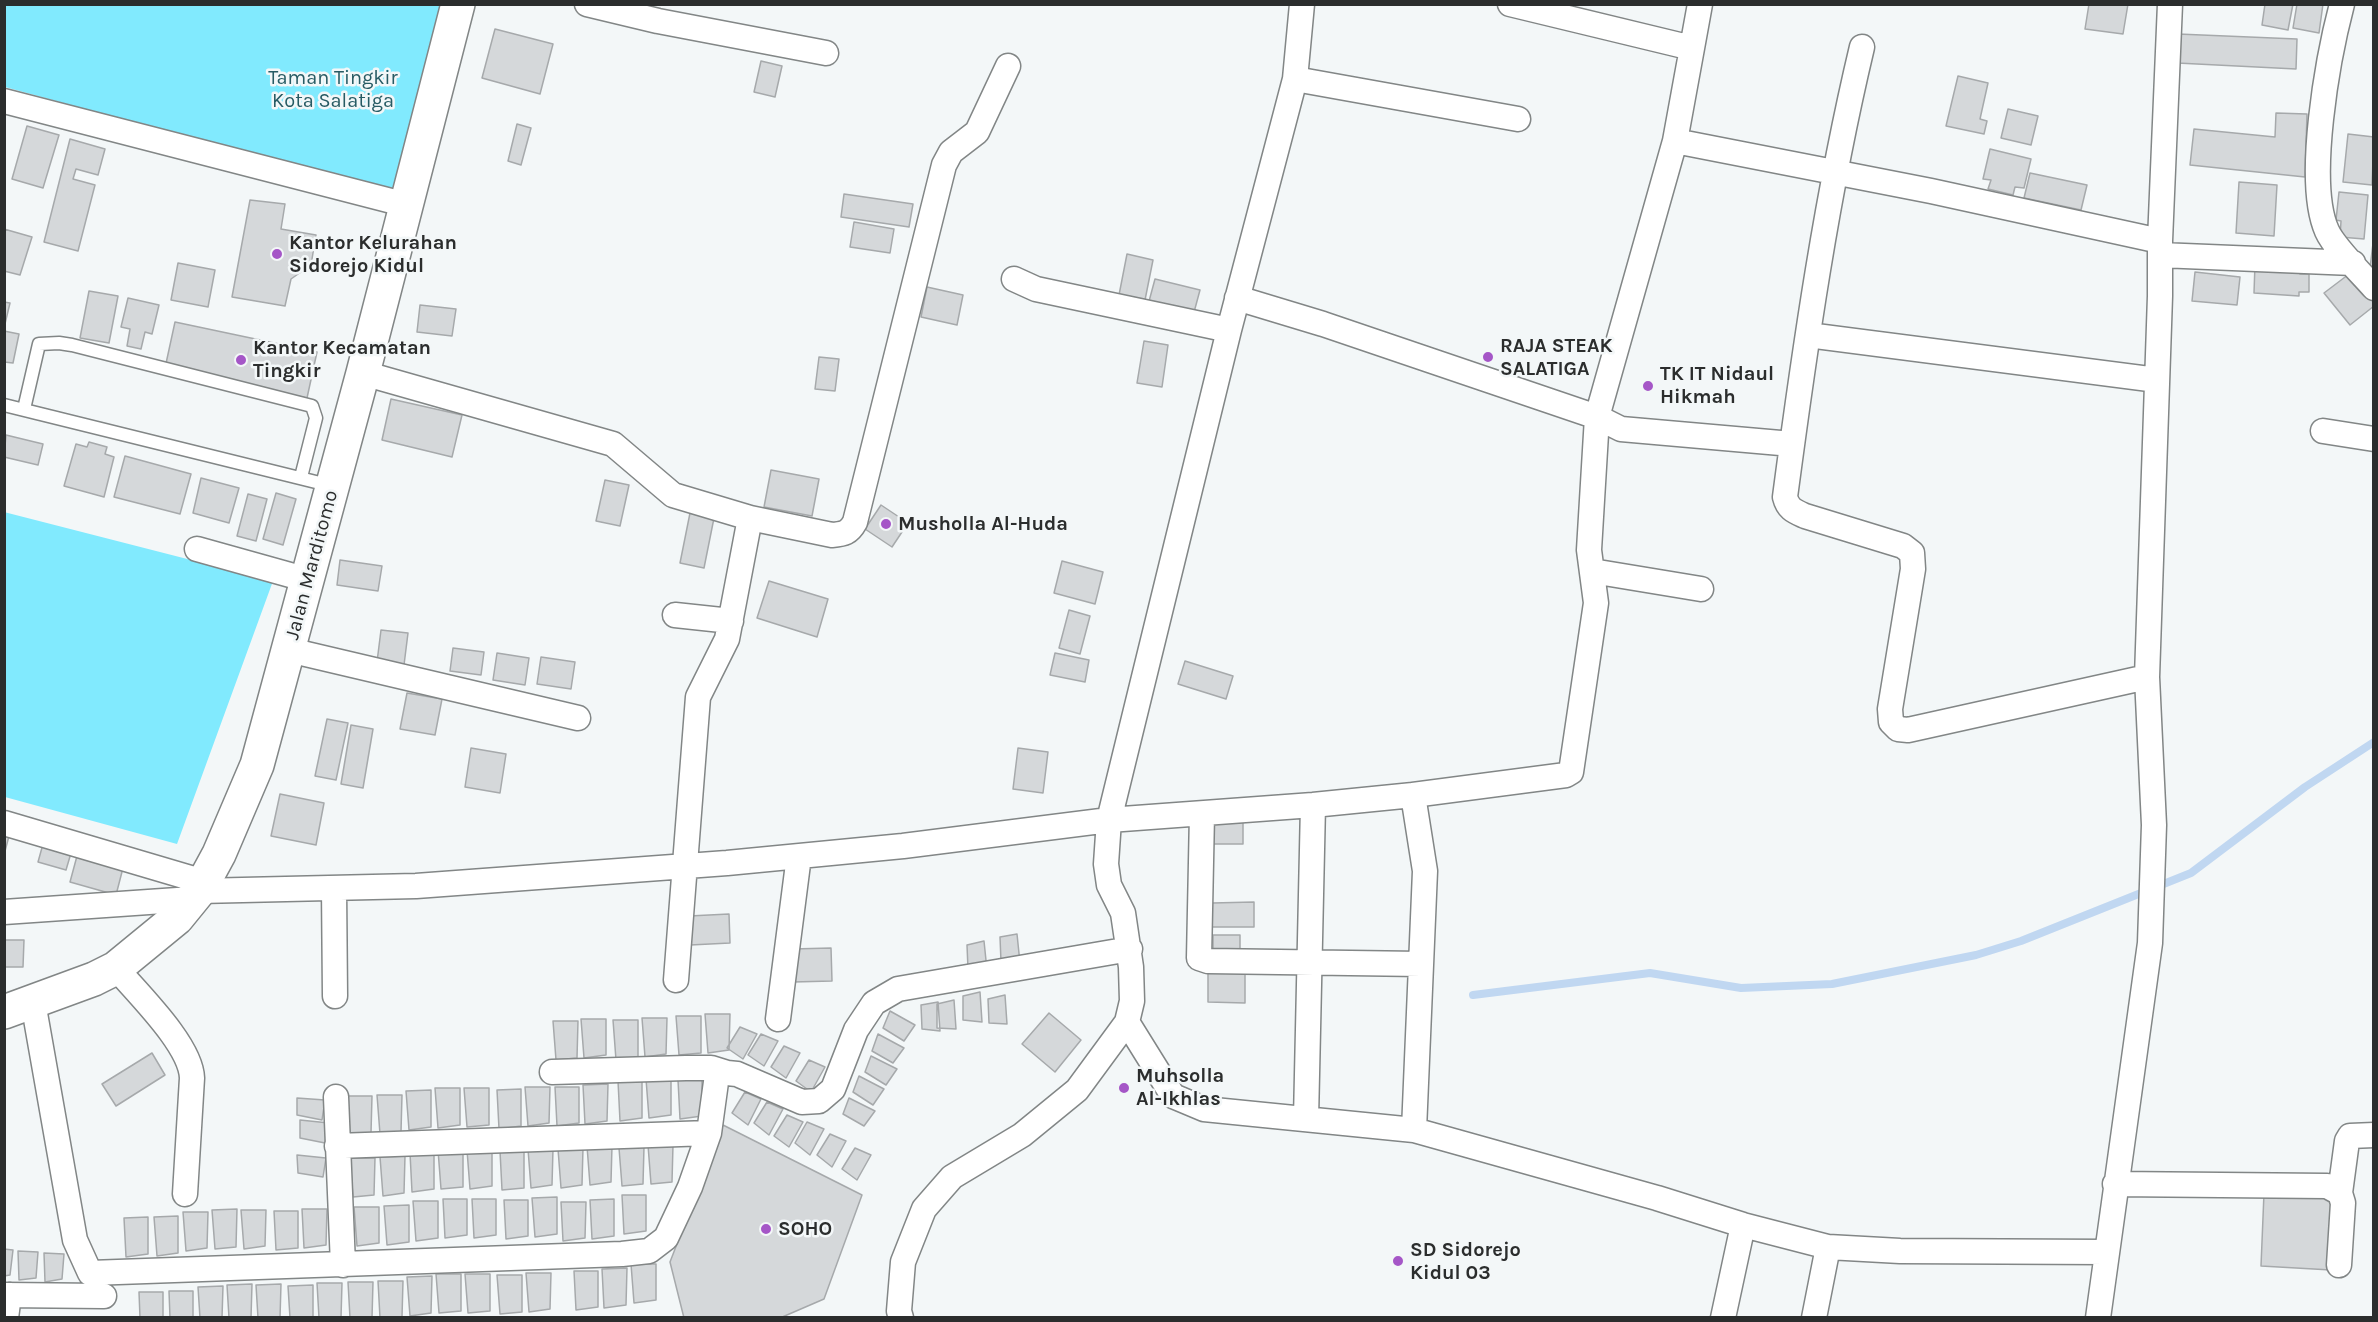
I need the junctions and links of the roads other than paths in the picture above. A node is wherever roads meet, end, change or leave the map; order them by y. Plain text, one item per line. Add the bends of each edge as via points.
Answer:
1 (458, 4) edge
2 (586, 4) edge
3 (1302, 4) edge
4 (1510, 4) edge
5 (1700, 4) edge
6 (2170, 4) edge
7 (2342, 4) edge
8 (1862, 46) dead end
9 (1692, 48) junction
10 (826, 53) dead end
11 (1008, 66) dead end
12 (1295, 79) junction
13 (4, 101) edge
14 (1518, 119) dead end
15 (1675, 141) junction
16 (1836, 172) junction
17 (407, 204) junction
18 (2160, 248) junction
19 (2353, 263) junction
20 (1014, 279) dead end
21 (2373, 288) edge
22 (1237, 298) junction
23 (1229, 330) junction
24 (1808, 335) junction
25 (363, 373) junction
26 (2157, 380) junction
27 (4, 405) edge
28 (24, 409) junction
29 (1597, 417) junction
30 (2323, 431) dead end
31 (2373, 439) edge
32 (1792, 444) junction
33 (301, 477) junction
34 (333, 486) junction
35 (750, 518) junction
36 (197, 549) dead end
37 (1592, 571) junction
38 (308, 580) junction
39 (1701, 589) dead end
40 (675, 615) dead end
41 (731, 621) junction
42 (289, 650) junction
43 (2147, 677) junction
44 (578, 718) dead end
45 (1413, 795) junction
46 (1313, 805) junction
47 (1202, 814) junction
48 (1109, 820) junction
49 (4, 823) edge
50 (799, 856) junction
51 (686, 866) junction
52 (334, 888) junction
53 (198, 891) junction
54 (4, 912) edge
55 (1130, 949) junction
56 (1310, 961) junction
57 (1421, 964) junction
58 (116, 968) junction
59 (676, 980) dead end
60 (335, 996) dead end
61 (19, 1007) edge
62 (777, 1018) dead end
63 (1127, 1022) junction
64 (552, 1072) dead end
65 (727, 1072) junction
66 (336, 1097) dead end
67 (1306, 1119) junction
68 (1414, 1130) junction
69 (709, 1133) junction
70 (2373, 1135) edge
71 (337, 1146) junction
72 (2115, 1184) junction
73 (2340, 1193) junction
74 (185, 1194) dead end
75 (1743, 1225) junction
76 (1828, 1247) junction
77 (2106, 1252) junction
78 (343, 1265) junction
79 (2339, 1265) dead end
80 (90, 1273) junction
81 (7, 1303) edge
82 (108, 1307) edge
83 (901, 1317) edge
84 (1723, 1317) edge
85 (1814, 1317) edge
86 (2098, 1317) edge

1 - 17 street, Jalan Marditomo
2 - 10 street
3 - 12 street
4 - 9 street
5 - 9 street
6 - 18 street
7 - 19 street via 2325,87 2318,194 2328,235
8 - 16 street
9 - 15 street
11 - 35 street via 977,132 951,152 944,165 851,530 832,535
12 - 14 street
12 - 22 street
13 - 17 street
15 - 16 street
15 - 29 street
16 - 18 street
16 - 24 street
17 - 25 street, Jalan Marditomo
18 - 19 street
18 - 26 street
19 - 21 street
20 - 23 street via 1036,289
22 - 23 street
22 - 29 street
23 - 48 street
24 - 26 street
24 - 32 street
25 - 34 street, Jalan Marditomo
25 - 35 street via 613,444 673,495
26 - 43 street
27 - 28 lane
28 - 33 lane
28 - 33 lane via 39,344 59,342 312,406 316,418
29 - 32 street via 1621,429
29 - 37 street via 1589,550
30 - 31 street
32 - 43 street via 1785,497 1789,508 1903,546 1912,553 1913,569 1890,709 1894,726 1908,730
33 - 34 lane
34 - 38 street, Jalan Marditomo
35 - 41 street
36 - 38 street
37 - 39 street
37 - 45 street via 1596,603 1570,774
38 - 42 street, Jalan Marditomo
40 - 41 street
41 - 51 street via 728,639 698,697
42 - 44 street
42 - 53 street, Jalan Marditomo via 257,765 219,854
43 - 72 street via 2154,825 2150,943
45 - 46 street
45 - 57 street via 1425,871
46 - 47 street
46 - 56 street
47 - 48 street
47 - 56 street via 1199,958
48 - 50 street
48 - 55 street via 1109,885 1123,914
49 - 53 street
50 - 51 street
50 - 62 street
51 - 52 street via 416,886
51 - 59 street
52 - 53 street
52 - 60 street
53 - 54 street
53 - 58 street, Jalan Marditomo via 177,918
55 - 63 street via 1132,1001
55 - 65 street via 898,989 874,1003 856,1030 833,1089 819,1101 802,1102
56 - 57 street
56 - 67 street
57 - 68 street
58 - 61 street, Jalan Marditomo
58 - 74 street via 181,1046 190,1064
61 - 80 street via 75,1240
63 - 67 street via 1173,1096 1204,1109
63 - 83 street via 1077,1090 1022,1135 952,1176 924,1209 903,1262
64 - 65 street via 711,1068
65 - 69 street via 719,1075 716,1082
66 - 71 street
67 - 68 street
68 - 75 street
69 - 71 street
69 - 78 street via 666,1238 649,1251
70 - 73 street via 2350,1136 2347,1141
71 - 78 street
72 - 73 street via 2327,1186
72 - 77 street
73 - 79 street via 2343,1221
75 - 76 street
75 - 84 street
76 - 77 street
76 - 85 street
77 - 86 street
78 - 80 street
80 - 82 street
81 - 82 street

